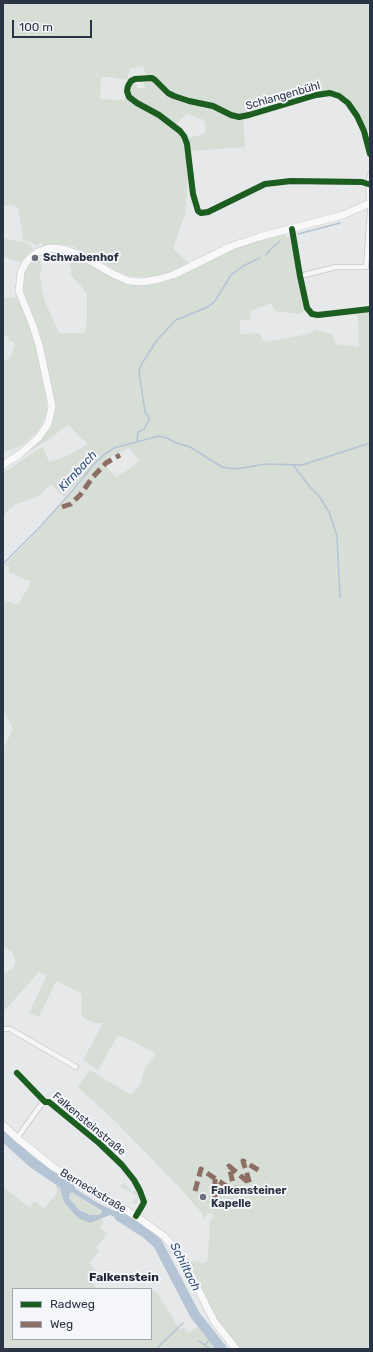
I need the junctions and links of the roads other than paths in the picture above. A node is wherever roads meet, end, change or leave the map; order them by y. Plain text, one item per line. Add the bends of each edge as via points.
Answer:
1 (370, 154) edge
2 (370, 175) edge
3 (368, 184) junction
4 (370, 205) edge
5 (370, 213) edge
6 (292, 229) junction
7 (300, 276) junction
8 (370, 309) edge
9 (3, 465) edge
10 (3, 1029) edge
11 (76, 1067) dead end
12 (17, 1073) dead end
13 (46, 1102) junction
14 (3, 1125) edge
15 (17, 1138) junction
16 (136, 1216) junction
17 (236, 1349) edge

1 - 3 street, Schlangenbühl via 357,116 348,103 330,93 316,94 238,117 213,106 174,96 152,78 135,79 128,86 129,97 159,115 184,136 193,194 201,213 265,184 291,181
2 - 3 street
3 - 4 street
4 - 6 main road
5 - 7 street via 366,267 336,267
6 - 7 street
6 - 9 main road via 232,246 173,275 143,282 113,274 64,249 49,248 30,258 22,272 19,291 39,345 52,406 48,424 38,438
7 - 8 street via 307,308 312,314
10 - 11 street via 10,1029
12 - 13 street, Falkensteinstraße
13 - 15 street via 40,1106
13 - 16 street, Falkensteinstraße via 99,1143 134,1180 144,1202
14 - 15 main road, Berneckstraße
15 - 16 main road, Berneckstraße via 53,1167
16 - 17 main road, Berneckstraße via 165,1237 182,1257 214,1321

